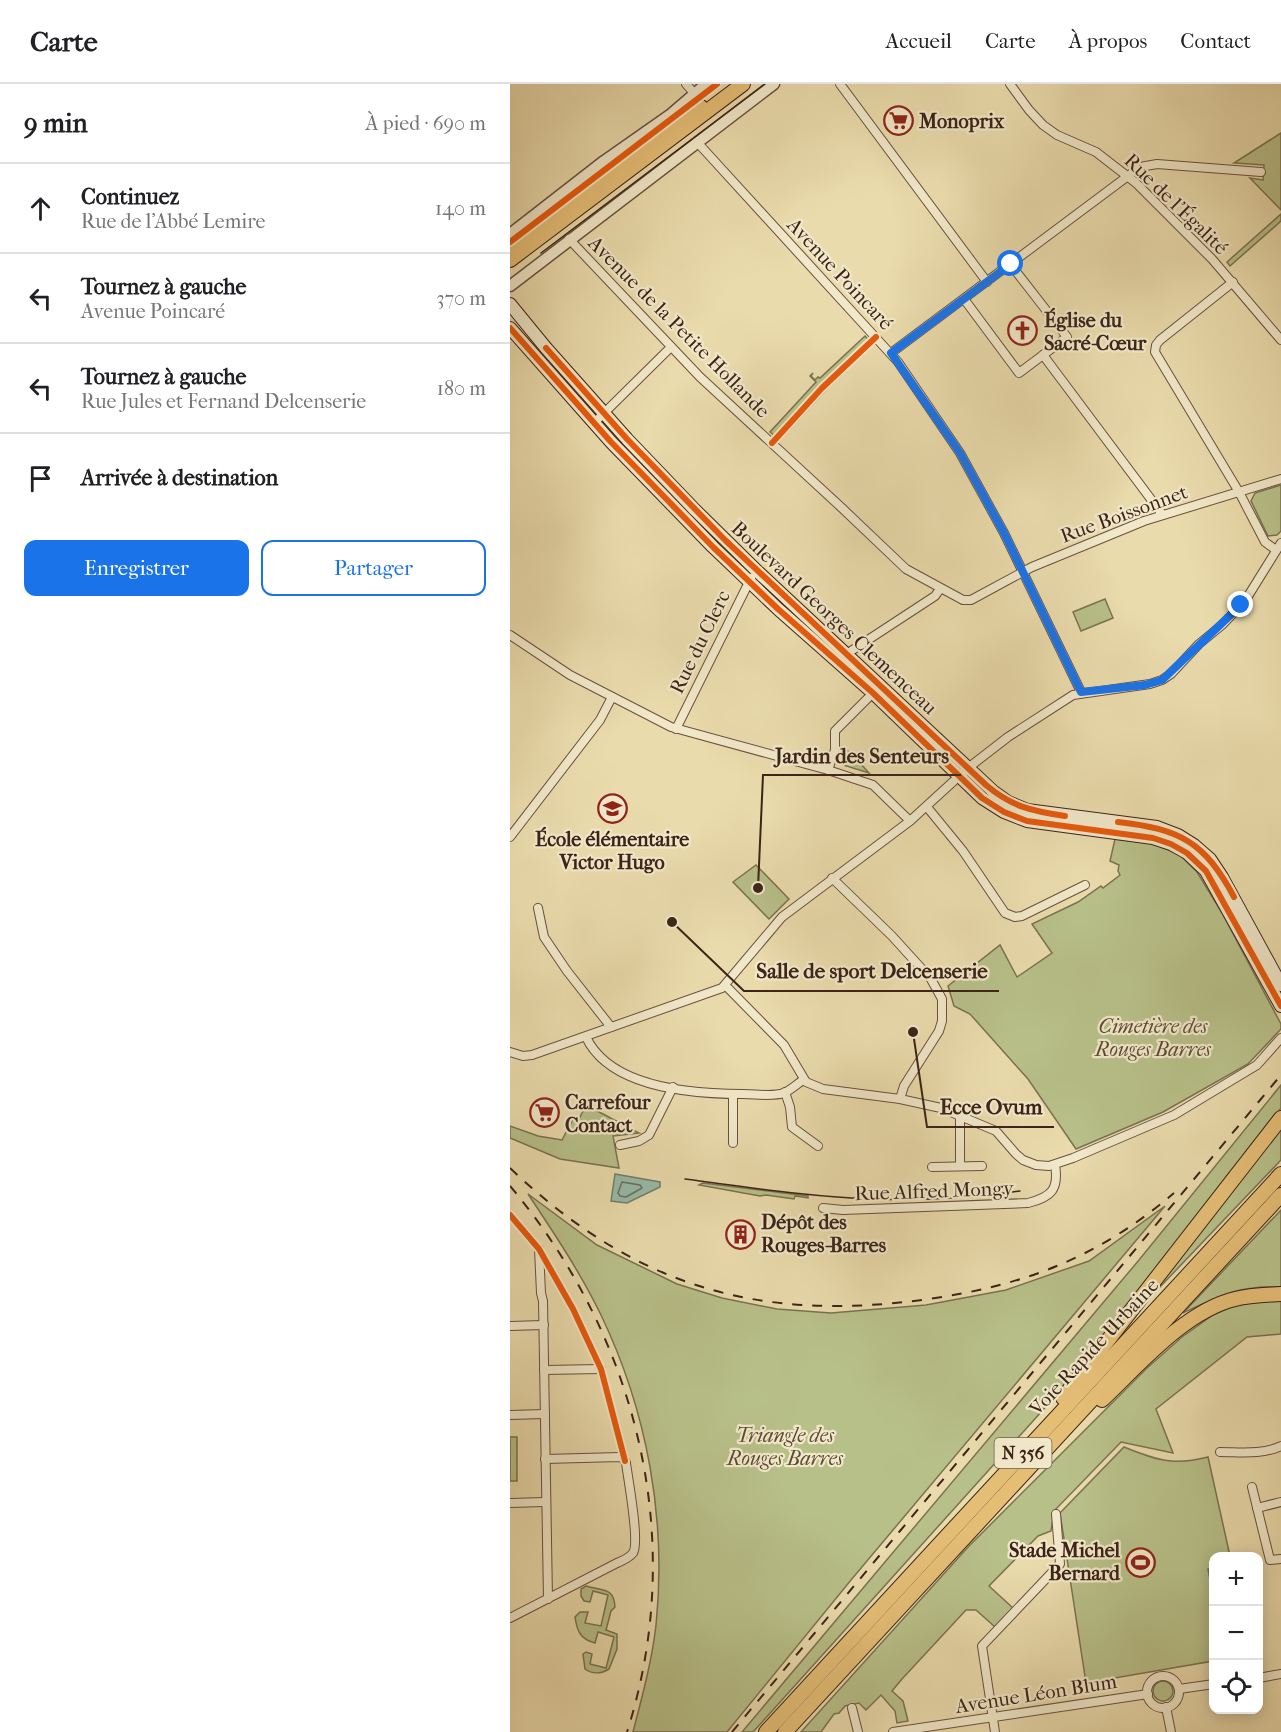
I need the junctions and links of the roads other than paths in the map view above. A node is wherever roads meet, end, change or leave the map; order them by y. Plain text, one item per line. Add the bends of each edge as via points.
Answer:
1 (686, 84) edge
2 (706, 84) edge
3 (733, 84) edge
4 (743, 84) edge
5 (750, 84) edge
6 (774, 84) edge
7 (840, 84) edge
8 (1010, 84) edge
9 (694, 93) junction
10 (704, 110) junction
11 (697, 142) junction
12 (636, 165) junction
13 (1261, 172) dead end
14 (1129, 177) junction
15 (510, 234) edge
16 (569, 239) junction
17 (510, 246) edge
18 (510, 253) edge
19 (510, 260) edge
20 (1011, 264) junction
21 (510, 266) edge
22 (987, 282) junction
23 (1233, 282) junction
24 (510, 286) edge
25 (964, 299) junction
26 (510, 304) edge
27 (510, 328) edge
28 (1281, 340) edge
29 (671, 347) junction
30 (891, 353) junction
31 (1043, 355) junction
32 (604, 413) junction
33 (594, 423) junction
34 (1281, 479) edge
35 (1239, 492) junction
36 (1162, 514) junction
37 (1280, 546) edge
38 (757, 571) junction
39 (1022, 572) junction
40 (748, 581) junction
41 (940, 589) junction
42 (510, 635) edge
43 (848, 653) junction
44 (877, 689) junction
45 (1081, 692) junction
46 (612, 696) junction
47 (676, 729) junction
48 (828, 770) junction
49 (964, 772) junction
50 (927, 807) junction
51 (910, 821) junction
52 (510, 837) edge
53 (832, 878) junction
54 (1085, 885) dead end
55 (538, 908) dead end
56 (1281, 984) edge
57 (725, 985) junction
58 (1279, 1002) edge
59 (611, 1028) junction
60 (586, 1037) junction
61 (1281, 1038) edge
62 (512, 1053) edge
63 (803, 1080) junction
64 (673, 1088) junction
65 (785, 1092) junction
66 (733, 1094) junction
67 (900, 1099) junction
68 (960, 1115) junction
69 (1281, 1118) edge
70 (733, 1143) dead end
71 (620, 1145) dead end
72 (818, 1146) dead end
73 (1055, 1165) junction
74 (960, 1166) junction
75 (982, 1166) dead end
76 (932, 1167) dead end
77 (1281, 1174) edge
78 (1281, 1195) edge
79 (823, 1208) dead end
80 (539, 1249) dead end
81 (1281, 1294) edge
82 (544, 1325) junction
83 (510, 1326) edge
84 (601, 1369) dead end
85 (544, 1370) junction
86 (545, 1414) junction
87 (510, 1415) edge
88 (1281, 1446) edge
89 (1220, 1452) dead end
90 (545, 1458) junction
91 (1002, 1475) junction
92 (1251, 1487) dead end
93 (545, 1502) junction
94 (997, 1502) junction
95 (1281, 1502) edge
96 (510, 1503) edge
97 (1257, 1508) junction
98 (1056, 1514) dead end
99 (1281, 1559) edge
100 (548, 1599) junction
101 (510, 1618) edge
102 (1281, 1674) edge
103 (1263, 1676) edge
104 (1209, 1685) edge
105 (1179, 1689) junction
106 (1148, 1694) junction
107 (1166, 1707) junction
108 (852, 1708) dead end
109 (992, 1717) junction
110 (766, 1732) edge
111 (785, 1732) edge
112 (858, 1732) edge
113 (894, 1732) edge
114 (994, 1732) edge
115 (1171, 1732) edge

1 - 9 street
2 - 9 street
3 - 10 main road
4 - 10 main road
5 - 10 main road
6 - 11 street
7 - 22 street
8 - 14 street, Rue de l'Égalité via 1043,125 1096,152
9 - 15 street
10 - 12 main road
10 - 17 main road via 666,129
10 - 18 main road
11 - 16 street
11 - 30 street, Avenue Poincaré
12 - 19 main road
12 - 21 main road
13 - 14 street via 1153,164 1140,167
14 - 20 street
14 - 23 street, Rue de l'Égalité
16 - 24 street
16 - 29 street, Avenue de la Petite Hollande
20 - 22 street
20 - 31 street via 1067,337
22 - 25 street
23 - 28 street, Rue de l'Égalité
23 - 35 street via 1160,340 1155,352
25 - 30 street
25 - 31 street via 1019,373
26 - 32 main road, Boulevard Georges Clemenceau
27 - 33 main road, Boulevard Georges Clemenceau
29 - 32 street
29 - 41 street, Avenue de la Petite Hollande via 906,569
30 - 39 street, Avenue Poincaré via 956,446
31 - 36 street
32 - 33 street
32 - 38 main road, Boulevard Georges Clemenceau
33 - 40 main road, Boulevard Georges Clemenceau
34 - 35 street, Rue Boissonnet
35 - 36 street, Rue Boissonnet
35 - 37 street via 1265,542
36 - 39 street, Rue Boissonnet
37 - 45 street via 1245,601 1166,677 1150,684
38 - 40 street, Rue du Clerc
38 - 43 main road, Boulevard Georges Clemenceau
39 - 41 street, Avenue de la Petite Hollande via 970,600
39 - 45 street, Avenue Poincaré
40 - 44 main road, Boulevard Georges Clemenceau
40 - 47 street, Rue du Clerc
41 - 43 street
42 - 46 street via 563,671
43 - 44 main road, Boulevard Georges Clemenceau
44 - 48 street via 835,731 834,754
44 - 49 main road, Boulevard Georges Clemenceau
45 - 49 street via 1054,706
46 - 47 street
46 - 52 street via 597,725
47 - 48 street
48 - 51 street via 873,785
49 - 50 street
49 - 56 main road, Boulevard Georges Clemenceau via 1027,810 1157,827 1194,844 1222,877
49 - 58 main road, Boulevard Georges Clemenceau via 993,806 1016,817 1153,837 1187,853 1213,881
50 - 51 street
50 - 54 street via 1005,913 1022,916
51 - 53 street
53 - 57 street via 782,916
53 - 67 street via 923,970 942,999 939,1031
55 - 59 street via 544,937
57 - 59 street
57 - 63 street via 784,1045
59 - 60 street
60 - 62 street via 523,1056
60 - 64 street via 595,1053 617,1070
61 - 73 street via 1257,1065 1174,1115
63 - 65 street
63 - 67 street via 818,1088
64 - 66 street
64 - 71 street via 649,1135
65 - 66 street
65 - 72 street via 792,1126
66 - 70 street
67 - 68 street
68 - 73 street via 996,1131 1023,1160 1040,1166
68 - 74 street
69 - 91 main road
73 - 79 street, Rue Alfred Mongy via 1054,1190 1028,1203
74 - 75 street
74 - 76 street
77 - 91 main road, Voie Rapide Urbaine / N 356
78 - 94 main road, Voie Rapide Urbaine / N 356
80 - 82 street
81 - 94 main road via 1233,1299 1192,1318
82 - 83 street
82 - 85 street
84 - 85 street
85 - 86 street
86 - 87 street
86 - 90 street
88 - 89 street via 1255,1452
90 - 93 street
90 - 100 street via 624,1458 635,1537 630,1555
91 - 110 main road, Voie Rapide Urbaine / N 356
92 - 97 street
93 - 96 street
93 - 100 street
94 - 111 main road, Voie Rapide Urbaine / N 356
95 - 97 street
97 - 99 street via 1270,1560
98 - 109 street via 1060,1564 982,1646
100 - 101 street
102 - 103 street
104 - 105 street
105 - 106 street via 1173,1679 1161,1676 1151,1682
105 - 107 street via 1176,1701
106 - 107 street via 1154,1704
106 - 109 street, Avenue Léon Blum
107 - 115 street
108 - 112 street
109 - 113 street, Avenue Léon Blum
109 - 114 street

